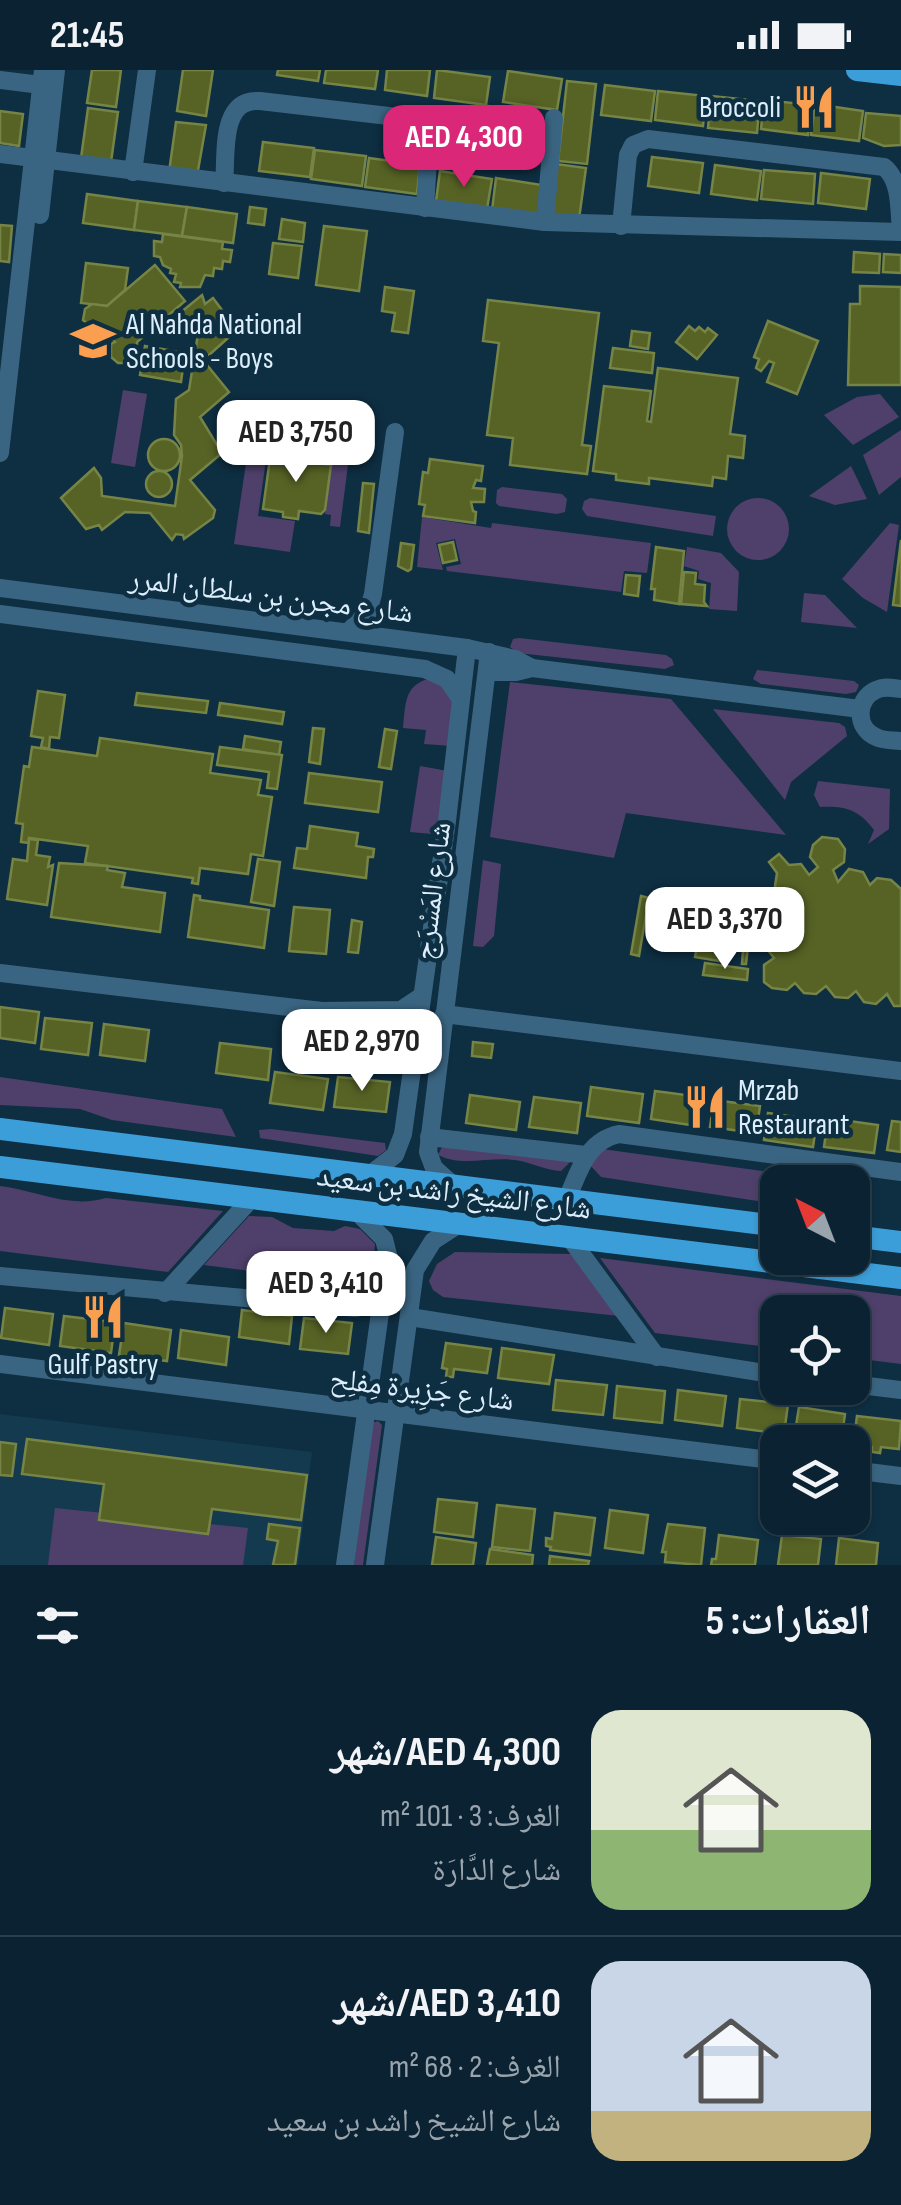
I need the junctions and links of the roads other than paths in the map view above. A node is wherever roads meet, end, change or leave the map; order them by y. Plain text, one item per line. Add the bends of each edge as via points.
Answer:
1 (56, 70) edge
2 (147, 70) edge
3 (857, 70) edge
4 (901, 76) edge
5 (42, 78) edge
6 (0, 80) edge
7 (554, 118) dead end
8 (0, 154) edge
9 (41, 159) junction
10 (133, 172) junction
11 (224, 183) junction
12 (425, 208) junction
13 (40, 216) dead end
14 (544, 222) junction
15 (621, 226) junction
16 (901, 232) edge
17 (395, 432) dead end
18 (0, 453) edge
19 (0, 588) edge
20 (374, 594) junction
21 (9, 615) edge
22 (0, 630) edge
23 (348, 632) junction
24 (395, 639) junction
25 (467, 648) junction
26 (489, 652) junction
27 (384, 662) junction
28 (532, 668) junction
29 (488, 672) junction
30 (901, 689) edge
31 (460, 698) junction
32 (860, 709) junction
33 (901, 741) edge
34 (451, 782) junction
35 (473, 787) junction
36 (0, 973) edge
37 (422, 996) junction
38 (393, 1011) junction
39 (444, 1014) junction
40 (417, 1035) junction
41 (901, 1072) edge
42 (410, 1091) junction
43 (433, 1094) junction
44 (0, 1129) edge
45 (429, 1137) junction
46 (586, 1155) junction
47 (0, 1168) edge
48 (901, 1172) edge
49 (372, 1174) junction
50 (454, 1186) junction
51 (253, 1197) junction
52 (566, 1199) junction
53 (356, 1210) junction
54 (459, 1224) junction
55 (760, 1224) edge
56 (569, 1237) junction
57 (870, 1238) edge
58 (901, 1242) edge
59 (0, 1276) edge
60 (901, 1278) edge
61 (165, 1294) junction
62 (380, 1298) junction
63 (356, 1308) junction
64 (410, 1317) junction
65 (375, 1328) junction
66 (658, 1357) junction
67 (0, 1364) edge
68 (760, 1371) edge
69 (870, 1386) edge
70 (901, 1390) edge
71 (364, 1409) junction
72 (394, 1413) junction
73 (760, 1459) edge
74 (870, 1472) edge
75 (901, 1476) edge
76 (345, 1565) edge
77 (375, 1565) edge

1 - 9 street
2 - 10 street
3 - 4 main road
5 - 6 street
5 - 9 street
7 - 14 street
8 - 9 street
9 - 10 street
9 - 13 street
9 - 18 street
10 - 11 street
11 - 12 street
11 - 12 street via 229,122 244,102 427,120 437,134
12 - 14 street
14 - 15 street
15 - 16 street
15 - 16 street via 628,155 648,139 884,168 897,182
17 - 20 street
19 - 23 street, شارع مجرن بن سلطان المرر
20 - 23 street
20 - 24 street
21 - 22 street
21 - 27 street, شارع مجرن بن سلطان المرر
23 - 24 street, شارع مجرن بن سلطان المرر
24 - 25 street, شارع مجرن بن سلطان المرر
24 - 27 street
25 - 26 street, شارع مجرن بن سلطان المرر
25 - 31 street, شارع المَسْرَج
26 - 28 street, شارع مجرن بن سلطان المرر
26 - 29 street, شارع المَسْرَج
27 - 31 street, شارع مجرن بن سلطان المرر via 433,671
28 - 29 street, شارع مجرن بن سلطان المرر
28 - 32 street, شارع مجرن بن سلطان المرر
29 - 35 street, شارع المَسْرَج
30 - 32 street via 878,689
31 - 34 street, شارع المَسْرَج
32 - 33 street via 873,736
34 - 35 street via 463,792
34 - 37 street, شارع المَسْرَج
35 - 39 street, شارع المَسْرَج
36 - 38 street via 296,1009
37 - 38 street
37 - 40 street, شارع المَسْرَج
38 - 40 street
39 - 41 street
39 - 43 street, شارع المَسْرَج
40 - 42 street, شارع المَسْرَج
42 - 43 street
42 - 49 street, شارع المَسْرَج via 399,1146
43 - 45 street, شارع المَسْرَج
44 - 49 main road, شارع الشيخ راشد بن سعيد
45 - 46 street, شارع الشيخ راشد بن سعيد
45 - 50 street, شارع المَسْرَج via 430,1160
46 - 48 street, شارع الشيخ راشد بن سعيد via 601,1140 628,1134
46 - 52 street, شارع الشيخ راشد بن سعيد
47 - 51 main road, شارع الشيخ راشد بن سعيد
49 - 50 main road, شارع الشيخ راشد بن سعيد
50 - 52 main road, شارع الشيخ راشد بن سعيد
51 - 53 main road, شارع الشيخ راشد بن سعيد
51 - 61 street
52 - 55 main road, شارع الشيخ راشد بن سعيد
53 - 54 main road, شارع الشيخ راشد بن سعيد
53 - 62 street via 384,1239 388,1255
54 - 56 main road, شارع الشيخ راشد بن سعيد
54 - 64 street via 433,1240 420,1258
56 - 60 main road, شارع الشيخ راشد بن سعيد
56 - 66 street
57 - 58 main road
59 - 61 street
61 - 63 street
62 - 63 street
62 - 65 street
63 - 65 street
64 - 66 street
64 - 72 street
65 - 71 street
66 - 68 street
67 - 71 street, شارع جَزِيرة مِفلِح
69 - 70 street
71 - 72 street, شارع جَزِيرة مِفلِح
71 - 76 street
72 - 73 street, شارع جَزِيرة مِفلِح
72 - 77 street
74 - 75 street

